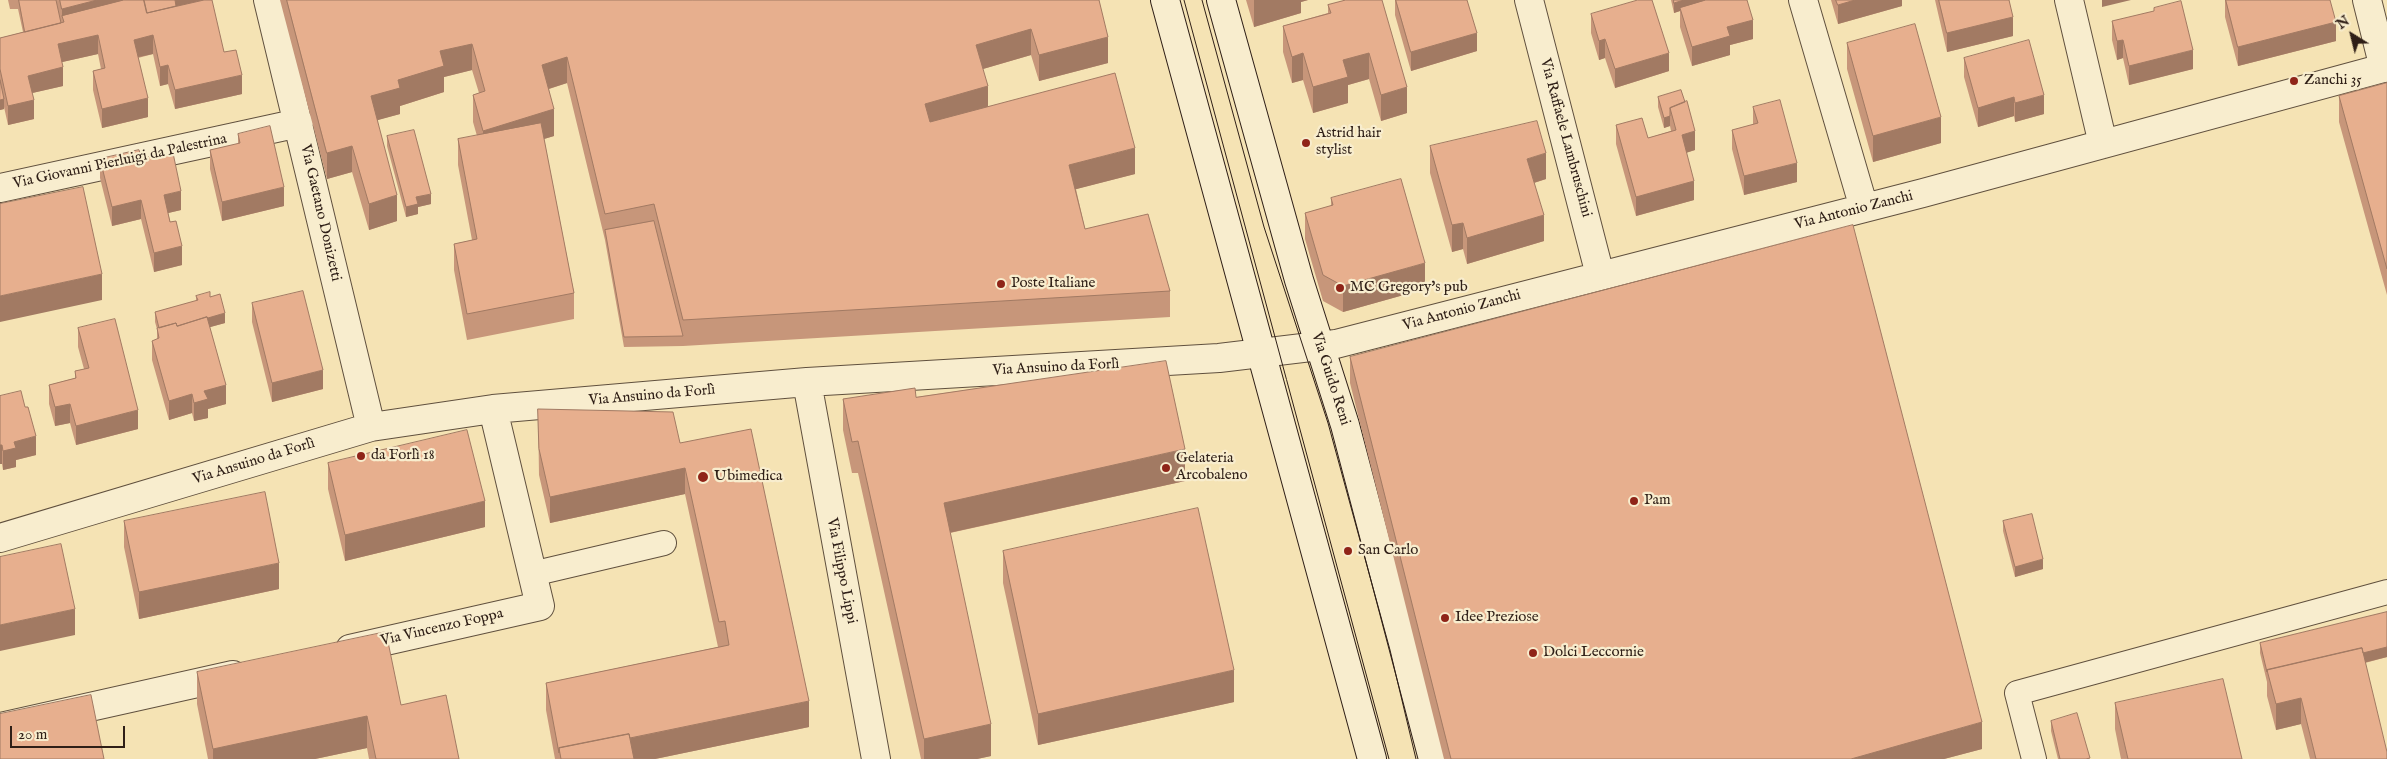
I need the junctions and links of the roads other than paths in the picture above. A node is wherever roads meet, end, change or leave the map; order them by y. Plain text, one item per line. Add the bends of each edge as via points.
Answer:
1 (268, 0) edge
2 (1165, 0) edge
3 (1221, 0) edge
4 (1528, 0) edge
5 (1803, 0) edge
6 (2069, 0) edge
7 (2367, 0) edge
8 (2386, 68) edge
9 (299, 123) junction
10 (2103, 144) junction
11 (0, 188) edge
12 (1864, 208) junction
13 (1600, 276) junction
14 (1320, 346) junction
15 (1262, 354) junction
16 (807, 382) junction
17 (493, 409) junction
18 (371, 426) junction
19 (0, 538) edge
20 (664, 543) dead end
21 (532, 574) junction
22 (2387, 592) edge
23 (328, 654) edge
24 (260, 669) edge
25 (0, 727) edge
26 (876, 759) edge
27 (1372, 759) edge
28 (1433, 759) edge
29 (2034, 759) edge

1 - 9 street, Via Gaetano Donizetti
2 - 15 street
3 - 14 street, Via Guido Reni
4 - 13 street, Via Raffaele Lambruschini
5 - 12 street
6 - 10 street
7 - 8 street
8 - 10 street, Via Antonio Zanchi
9 - 11 street, Via Giovanni Pierluigi da Palestrina
9 - 18 street, Via Gaetano Donizetti
10 - 12 street, Via Antonio Zanchi
12 - 13 street, Via Antonio Zanchi
13 - 14 street, Via Antonio Zanchi
14 - 15 street, Via Ansuino da Forlì
14 - 28 street, Via Guido Reni via 1345,425
15 - 16 street, Via Ansuino da Forlì
15 - 27 street
16 - 17 street, Via Ansuino da Forlì
16 - 26 street, Via Filippo Lippi
17 - 18 street, Via Ansuino da Forlì
17 - 21 street, Via Vincenzo Foppa
18 - 19 street, Via Ansuino da Forlì
20 - 21 lane
21 - 23 street, Via Vincenzo Foppa via 540,606
22 - 29 lane via 2017,693
24 - 25 street

